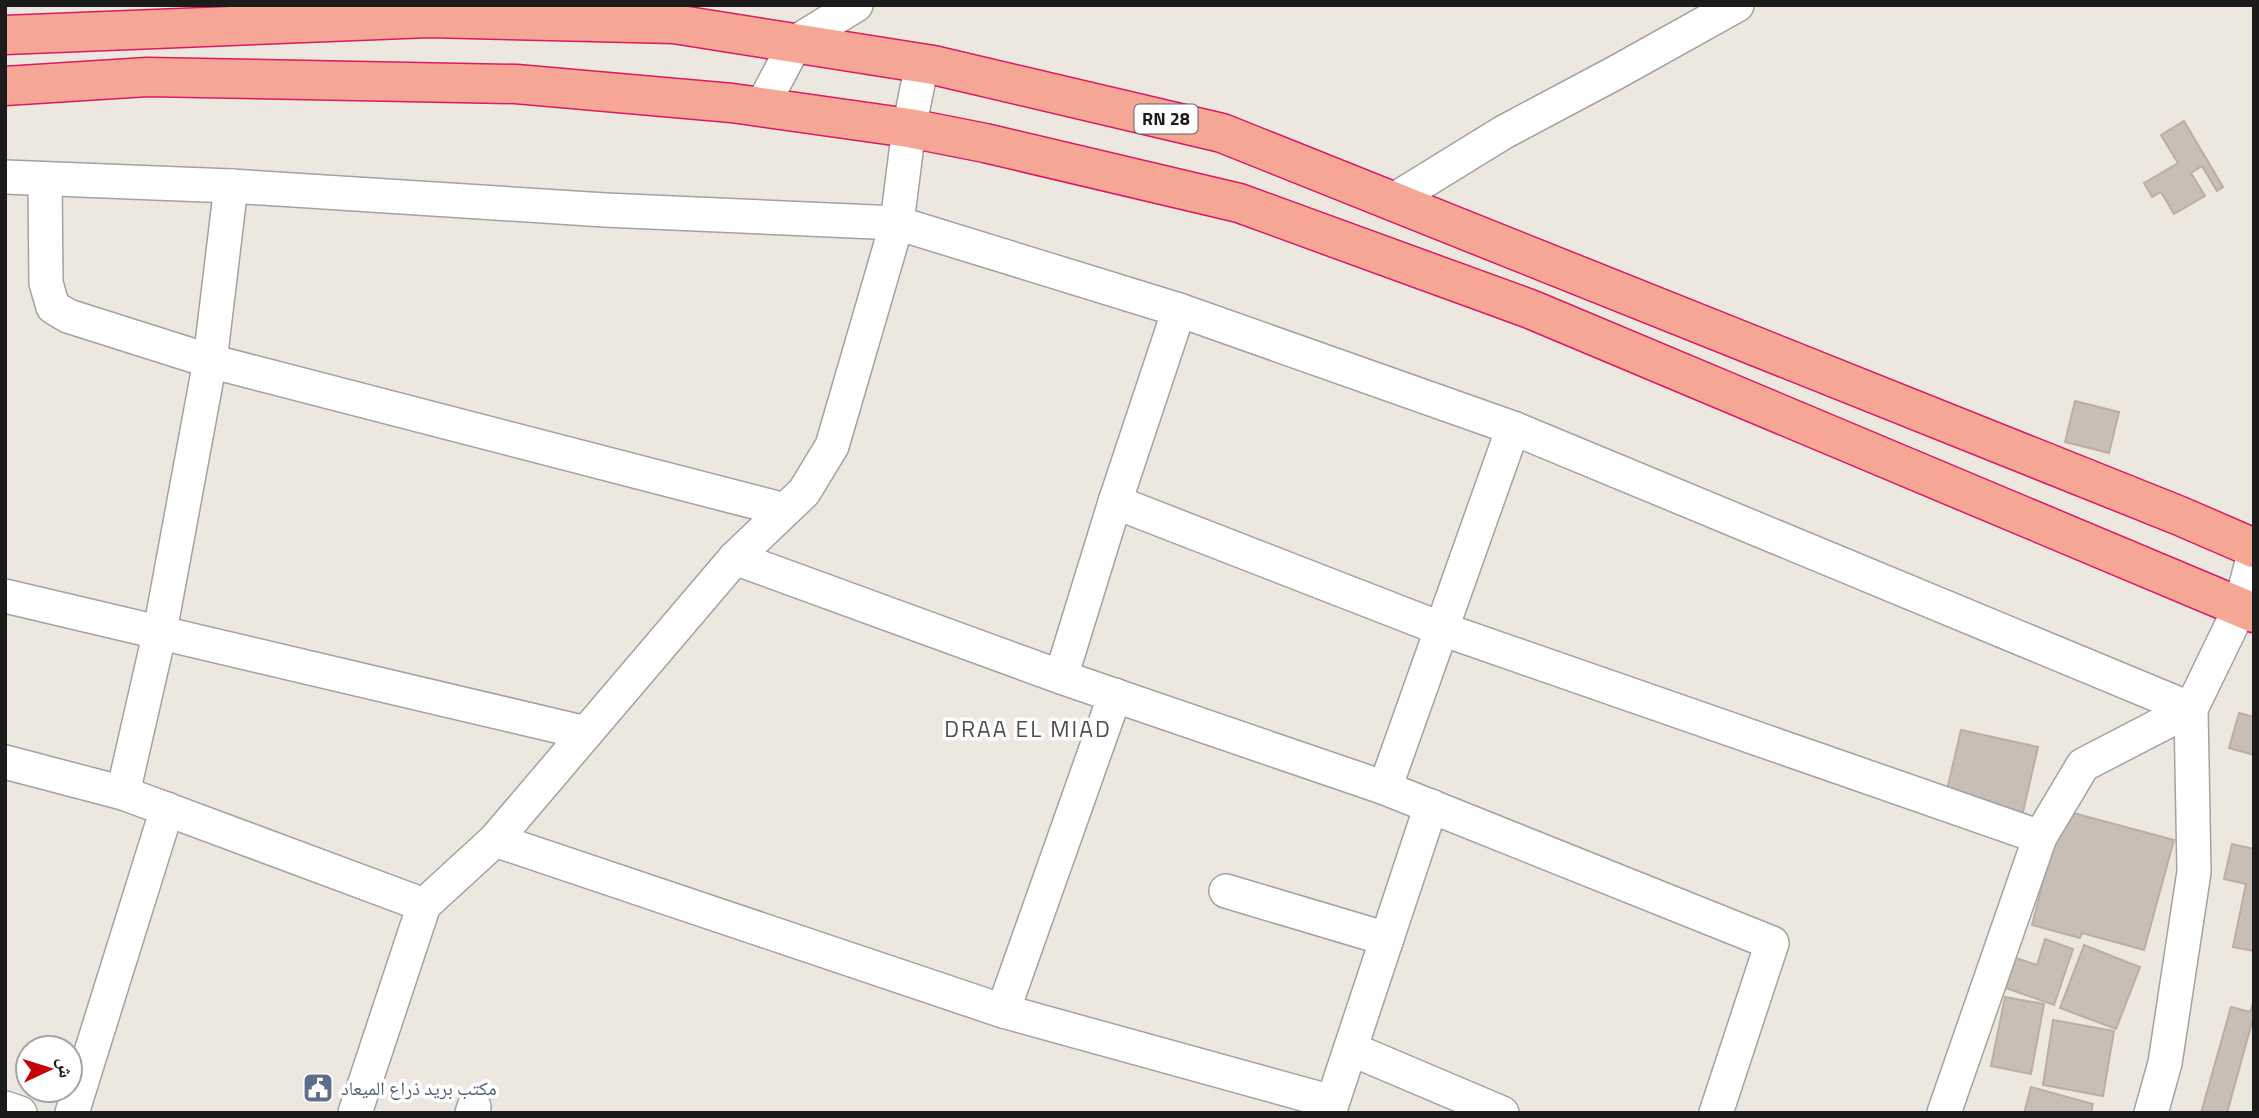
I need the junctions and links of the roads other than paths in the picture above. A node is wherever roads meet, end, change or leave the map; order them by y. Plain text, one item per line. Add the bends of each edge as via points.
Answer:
1 (856, 5) edge
2 (1737, 5) edge
3 (5, 35) edge
4 (796, 42) junction
5 (922, 64) junction
6 (5, 86) edge
7 (761, 108) junction
8 (909, 128) junction
9 (5, 177) edge
10 (45, 179) junction
11 (231, 186) junction
12 (1392, 201) junction
13 (897, 223) junction
14 (1179, 310) junction
15 (211, 361) junction
16 (1513, 428) junction
17 (1115, 502) junction
18 (785, 510) junction
19 (2254, 548) edge
20 (2254, 554) edge
21 (735, 558) junction
22 (5, 596) edge
23 (2247, 610) edge
24 (1441, 629) junction
25 (160, 631) junction
26 (1061, 677) junction
27 (1115, 695) junction
28 (2191, 709) junction
29 (586, 733) junction
30 (5, 762) edge
31 (1385, 788) junction
32 (123, 793) junction
33 (1430, 806) junction
34 (167, 809) junction
35 (2040, 837) junction
36 (495, 840) junction
37 (1226, 891) dead end
38 (424, 905) junction
39 (1387, 939) junction
40 (1003, 1011) junction
41 (1351, 1049) junction
42 (1330, 1107) edge
43 (5, 1108) edge
44 (20, 1113) edge
45 (72, 1113) edge
46 (355, 1113) edge
47 (1502, 1113) edge
48 (1716, 1113) edge
49 (1944, 1113) edge
50 (2151, 1113) edge

1 - 4 street
2 - 12 street via 1504,132
3 - 4 highway, RN 28 via 429,18 674,24
4 - 5 highway, RN 28
4 - 7 street
5 - 8 street
5 - 12 highway, RN 28 via 1222,132
6 - 7 highway via 147,77 516,84
7 - 8 highway
8 - 13 street
8 - 23 highway via 1239,203 1530,309
9 - 10 street
10 - 11 street
10 - 15 street via 46,283 53,307 68,316
11 - 13 street
11 - 15 street
12 - 19 highway, RN 28
13 - 14 street
13 - 18 street via 832,446 804,492
14 - 16 street
14 - 17 street
15 - 18 street
15 - 25 street
16 - 24 street
16 - 28 street
17 - 24 street
17 - 26 street
18 - 21 street
20 - 23 street
21 - 26 street
21 - 29 street
22 - 25 street
23 - 28 street
24 - 31 street
24 - 35 street
25 - 29 street
25 - 32 street
26 - 27 street
27 - 31 street
27 - 40 street
28 - 35 street via 2083,765
28 - 50 street via 2194,872 2165,1063
29 - 36 street
30 - 32 street
31 - 33 street
32 - 34 street
33 - 39 street
33 - 48 street via 1772,943
34 - 38 street
34 - 45 street
35 - 49 street
36 - 38 street
36 - 40 street
37 - 39 street
38 - 46 street
39 - 41 street
40 - 42 street
41 - 42 street
41 - 47 street
43 - 44 street

